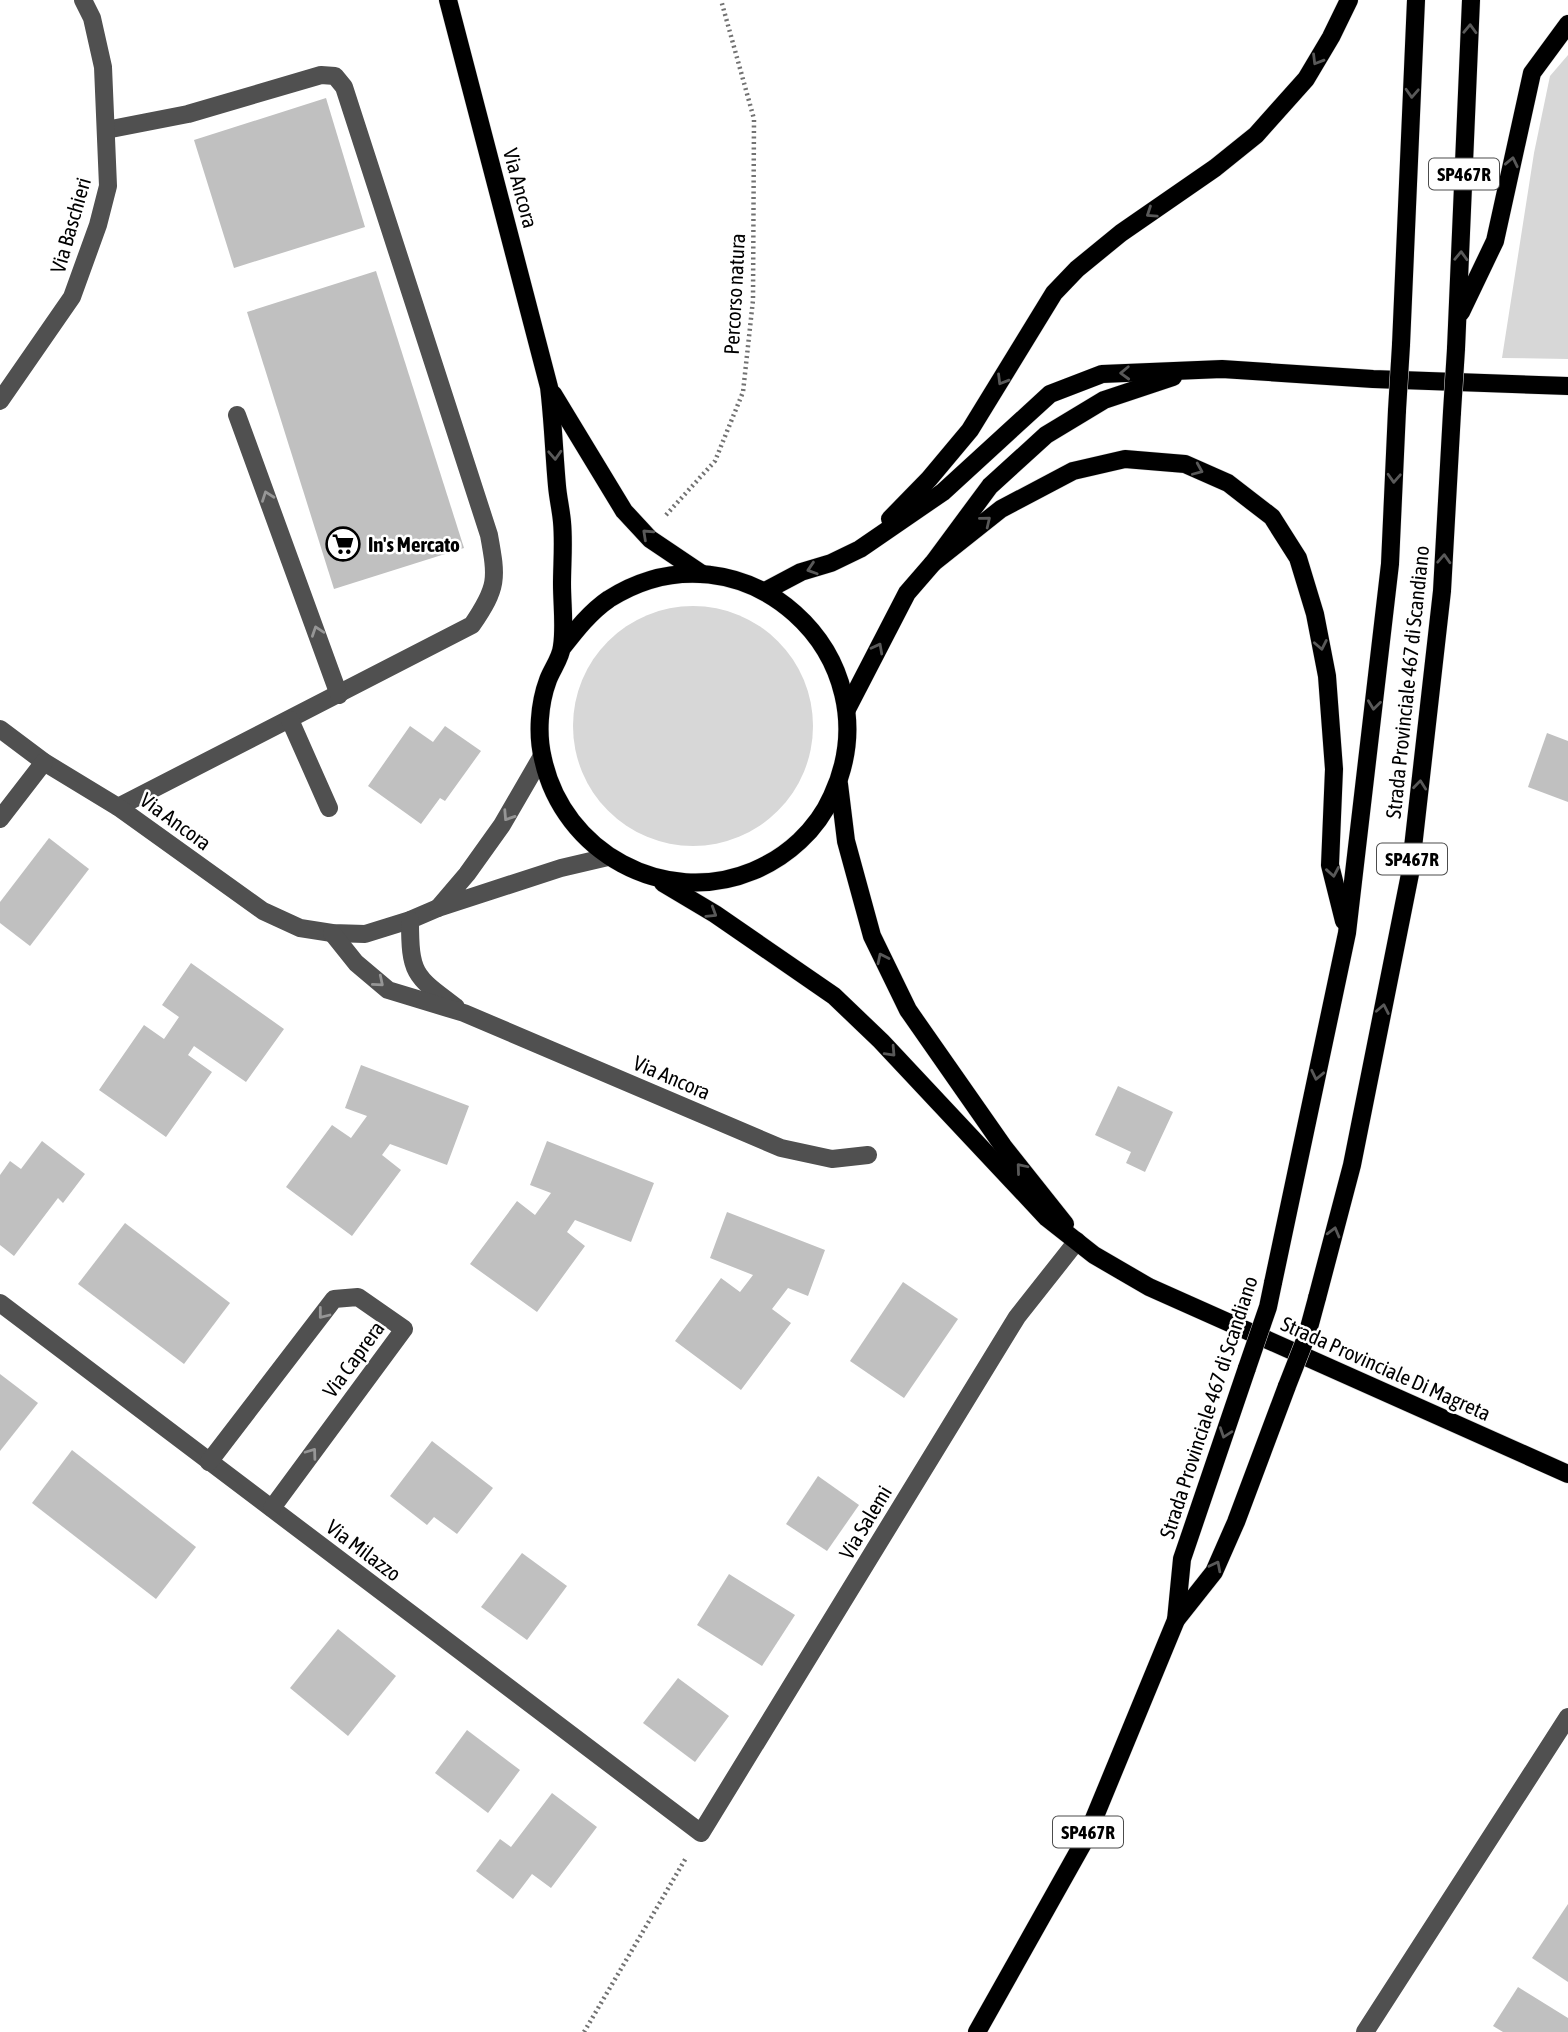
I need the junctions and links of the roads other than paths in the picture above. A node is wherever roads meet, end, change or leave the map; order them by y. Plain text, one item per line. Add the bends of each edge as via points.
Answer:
1 (83, 0) edge
2 (448, 0) edge
3 (1349, 0) edge
4 (1416, 0) edge
5 (1471, 0) edge
6 (1568, 24) edge
7 (106, 130) junction
8 (1458, 318) junction
9 (1193, 370) junction
10 (1568, 386) edge
11 (549, 387) junction
12 (0, 401) edge
13 (237, 415) dead end
14 (860, 549) junction
15 (933, 564) junction
16 (702, 574) junction
17 (765, 591) junction
18 (562, 648) junction
19 (339, 695) junction
20 (847, 709) junction
21 (290, 720) junction
22 (0, 729) edge
23 (542, 756) junction
24 (44, 762) junction
25 (839, 782) junction
26 (118, 807) junction
27 (329, 808) dead end
28 (0, 819) edge
29 (608, 857) junction
30 (654, 878) junction
31 (438, 908) junction
32 (410, 920) junction
33 (332, 933) junction
34 (1347, 933) junction
35 (464, 1013) junction
36 (867, 1155) dead end
37 (1077, 1241) junction
38 (0, 1303) edge
39 (209, 1462) junction
40 (1568, 1474) edge
41 (272, 1508) junction
42 (1176, 1620) junction
43 (1568, 1717) edge
44 (701, 1833) joint
45 (977, 2032) edge
46 (1365, 2032) edge

1 - 7 street, Via Baschieri via 103,67
2 - 11 main road, Via Ancora
3 -> 14 main road via 1306,79 1256,135 1121,233 1054,293 970,430
4 -> 34 main road, Strada Provinciale 467 di Scandiano / SP467R, bridge via 1390,564
8 -> 5 main road, Strada Provinciale 467 di Scandiano / SP467R
8 -> 6 main road via 1495,241 1532,73
7 - 12 street, Via Baschieri via 108,186 72,298
7 - 19 street via 188,114 321,75 335,76 344,88 489,535 496,573 490,599 472,625
42 -> 8 main road, Strada Provinciale 467 di Scandiano / SP467R, bridge via 1214,1572 1236,1522 1307,1335 1352,1165 1410,874 1442,591
9 - 10 main road
9 -> 14 main road via 1102,374 1050,394 943,492
9 - 15 main road via 1104,400 1046,435 990,486
16 -> 11 main road via 650,539 624,511
11 -> 18 main road via 562,524
19 -> 13 street
14 -> 17 main road
20 -> 15 main road via 907,593
15 -> 34 main road via 1001,509 1073,471 1125,460 1185,464 1228,483 1272,517 1298,558 1327,676 1334,769 1330,865
16 - 17 main road
16 - 18 main road via 669,576 608,600
17 - 20 main road via 795,612 821,640 838,673
18 - 23 main road via 547,682 540,719
19 - 21 street
20 - 25 main road via 848,734
21 - 26 street
21 - 27 street
22 - 24 street, Via Ancora
23 - 29 main road via 550,786 565,814 584,838
23 -> 31 street, Via Ancora via 502,825
24 - 26 street, Via Ancora
24 - 28 street
25 - 30 main road via 828,805 796,845 753,872 704,883
37 -> 25 main road via 1003,1146 908,1010 872,936 846,841
26 - 33 street, Via Ancora via 263,911 300,928
29 - 30 main road
29 - 31 street, Via Ancora
30 -> 37 main road, Strada Provinciale Di Magreta via 834,996 1047,1218
31 - 32 street, Via Ancora
32 - 33 street, Via Ancora via 365,934
32 - 35 street, Via Ancora via 412,962 420,979
33 -> 35 street, Via Ancora via 388,990
34 -> 42 main road, Strada Provinciale 467 di Scandiano / SP467R, bridge via 1268,1307 1182,1559
35 - 36 street, Via Ancora via 781,1148 832,1159
37 - 40 main road, Strada Provinciale Di Magreta via 1149,1287
37 - 44 street, Via Salemi via 1017,1317
38 - 39 street, Via Milazzo
39 - 41 street, Via Milazzo
41 -> 39 street, Via Caprera via 404,1329 358,1297 334,1300
41 - 44 street, Via Milazzo
42 - 45 main road, Strada Provinciale 467 di Scandiano / SP467R via 1086,1838
43 - 46 street

